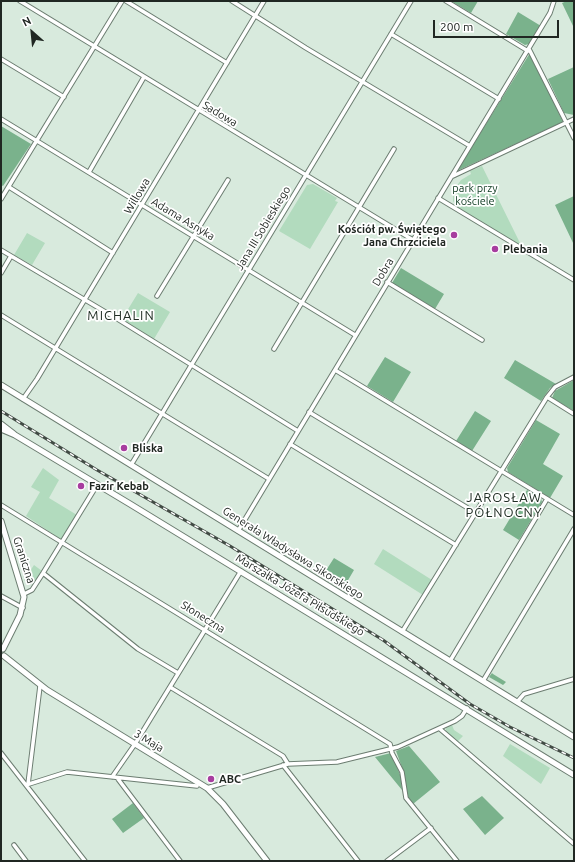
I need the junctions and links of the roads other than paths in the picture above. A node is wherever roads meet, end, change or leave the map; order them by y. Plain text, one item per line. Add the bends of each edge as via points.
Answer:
1 (20, 1) edge
2 (122, 1) edge
3 (126, 1) edge
4 (232, 1) edge
5 (264, 1) edge
6 (411, 1) edge
7 (446, 1) edge
8 (554, 1) edge
9 (255, 15) junction
10 (391, 34) junction
11 (94, 46) junction
12 (529, 50) junction
13 (1, 59) edge
14 (227, 63) junction
15 (144, 77) junction
16 (362, 80) junction
17 (64, 97) junction
18 (499, 99) junction
19 (198, 111) junction
20 (1, 119) edge
21 (574, 119) edge
22 (567, 122) junction
23 (574, 138) edge
24 (37, 141) junction
25 (470, 146) junction
26 (394, 149) dead end
27 (89, 172) junction
28 (305, 175) junction
29 (452, 177) junction
30 (228, 180) dead end
31 (8, 187) junction
32 (438, 198) junction
33 (1, 200) edge
34 (142, 204) junction
35 (358, 208) junction
36 (194, 236) junction
37 (413, 240) junction
38 (1, 250) edge
39 (113, 253) junction
40 (10, 256) junction
41 (249, 269) junction
42 (1, 273) edge
43 (574, 274) edge
44 (572, 278) edge
45 (387, 282) junction
46 (157, 296) dead end
47 (85, 300) junction
48 (302, 303) junction
49 (1, 315) edge
50 (356, 335) junction
51 (482, 340) dead end
52 (56, 348) junction
53 (274, 349) dead end
54 (191, 365) junction
55 (335, 370) junction
56 (574, 377) edge
57 (1, 385) edge
58 (547, 397) junction
59 (23, 399) junction
60 (309, 412) junction
61 (162, 414) junction
62 (574, 414) edge
63 (1, 424) edge
64 (1, 429) edge
65 (298, 431) junction
66 (14, 435) junction
67 (290, 444) junction
68 (131, 465) junction
69 (501, 472) junction
70 (269, 479) junction
71 (97, 484) junction
72 (547, 499) junction
73 (1, 505) edge
74 (476, 512) junction
75 (574, 515) edge
76 (1, 521) edge
77 (574, 529) edge
78 (238, 531) junction
79 (62, 542) junction
80 (456, 545) junction
81 (241, 571) junction
82 (43, 573) junction
83 (24, 594) junction
84 (1, 596) edge
85 (23, 608) junction
86 (206, 629) junction
87 (402, 632) junction
88 (2, 649) edge
89 (2, 657) edge
90 (450, 661) junction
91 (178, 673) junction
92 (574, 679) edge
93 (483, 681) junction
94 (40, 686) junction
95 (170, 687) junction
96 (517, 702) junction
97 (467, 708) junction
98 (440, 729) junction
99 (574, 737) edge
100 (135, 744) junction
101 (392, 749) junction
102 (1, 753) edge
103 (5, 759) junction
104 (1, 762) edge
105 (286, 765) junction
106 (574, 775) edge
107 (112, 777) junction
108 (118, 779) junction
109 (27, 784) junction
110 (197, 786) dead end
111 (207, 788) junction
112 (431, 828) junction
113 (574, 844) edge
114 (14, 845) dead end
115 (26, 861) edge
116 (85, 861) edge
117 (180, 861) edge
118 (267, 861) edge
119 (358, 861) edge
120 (387, 861) edge
121 (458, 861) edge

1 - 11 street, Sadowa
2 - 11 street
3 - 14 street
4 - 9 street
5 - 9 street, Willowa
6 - 10 street, Jana III Sobieskiego
7 - 12 street
8 - 12 street, Dobra
9 - 14 street, Willowa
9 - 16 street
10 - 16 street, Jana III Sobieskiego
10 - 18 street
11 - 15 street, Sadowa
11 - 17 street
12 - 18 street, Dobra
12 - 22 street
13 - 17 street
14 - 19 street, Willowa
15 - 19 street, Sadowa
15 - 27 street
16 - 25 street
16 - 28 street, Jana III Sobieskiego
17 - 24 street
18 - 25 street, Dobra
19 - 28 street, Sadowa
19 - 34 street, Willowa
20 - 24 street, Adama Asnyka
21 - 22 street
22 - 23 street
22 - 29 street
24 - 27 street, Adama Asnyka
24 - 31 street
25 - 29 street, Dobra
26 - 35 street
27 - 34 street, Adama Asnyka
28 - 35 street, Sadowa
28 - 41 street, Jana III Sobieskiego
29 - 32 street, Dobra
30 - 36 street
31 - 33 street
31 - 39 street
32 - 37 street, Dobra
32 - 44 street
34 - 36 street, Adama Asnyka
34 - 39 street, Willowa
35 - 37 street, Sadowa
35 - 48 street
36 - 41 street, Adama Asnyka
36 - 46 street
37 - 45 street, Dobra
38 - 40 street
39 - 47 street, Willowa
40 - 42 street
40 - 47 street
41 - 48 street, Adama Asnyka
41 - 54 street, Jana III Sobieskiego
43 - 44 street
45 - 50 street, Dobra
45 - 51 street
47 - 52 street, Willowa
47 - 54 street
48 - 50 street, Adama Asnyka
48 - 53 street
49 - 52 street
50 - 55 street, Dobra
52 - 59 street, Willowa
52 - 61 street
54 - 61 street, Jana III Sobieskiego
54 - 65 street
55 - 60 street, Dobra
55 - 69 street
56 - 58 street via 555,387
57 - 59 main road, Generała Władysława Sikorskiego
58 - 62 street
58 - 69 street
59 - 68 main road, Generała Władysława Sikorskiego
60 - 65 street, Dobra
60 - 74 street
61 - 68 street, Jana III Sobieskiego
61 - 70 street
63 - 66 main road, Marszałka Józefa Piłsudskiego
64 - 66 main road, Marszałka Józefa Piłsudskiego
65 - 67 street, Dobra
66 - 71 main road, Marszałka Józefa Piłsudskiego
67 - 70 street, Dobra
67 - 80 street
68 - 78 main road, Generała Władysława Sikorskiego
69 - 72 street
69 - 74 street
70 - 78 street, Dobra
71 - 79 street
71 - 81 main road, Marszałka Józefa Piłsudskiego
72 - 75 street
72 - 90 street
73 - 79 street, Słoneczna
74 - 80 street
76 - 83 main road, Graniczna
77 - 93 street
78 - 87 main road, Generała Władysława Sikorskiego
79 - 82 street
79 - 86 street, Słoneczna
80 - 87 street
81 - 86 street
81 - 97 main road, Marszałka Józefa Piłsudskiego
82 - 83 street via 32,590
82 - 91 street via 138,649
83 - 85 main road, Graniczna
84 - 85 street
85 - 88 main road, Graniczna
86 - 91 street
86 - 101 street, Słoneczna via 390,744
87 - 90 main road, Generała Władysława Sikorskiego
88 - 89 main road
89 - 94 main road, 3 Maja
90 - 93 main road, Generała Władysława Sikorskiego
91 - 95 street
92 - 96 street via 524,694
93 - 96 main road, Generała Władysława Sikorskiego
94 - 100 main road, 3 Maja
94 - 109 street
95 - 100 street
95 - 105 street via 283,756
96 - 99 main road, Generała Władysława Sikorskiego
97 - 98 street via 460,718
97 - 106 main road, Marszałka Józefa Piłsudskiego
98 - 101 street
98 - 113 street
100 - 107 street
100 - 111 main road, 3 Maja
101 - 105 street via 337,762
101 - 112 street via 402,772 406,798
102 - 103 street
103 - 104 street
103 - 109 street
105 - 111 street
105 - 119 street
107 - 108 street
107 - 109 street via 67,772
108 - 110 street
108 - 117 street
109 - 116 street
111 - 118 main road, 3 Maja via 223,804
112 - 120 street
112 - 121 street
114 - 115 street

